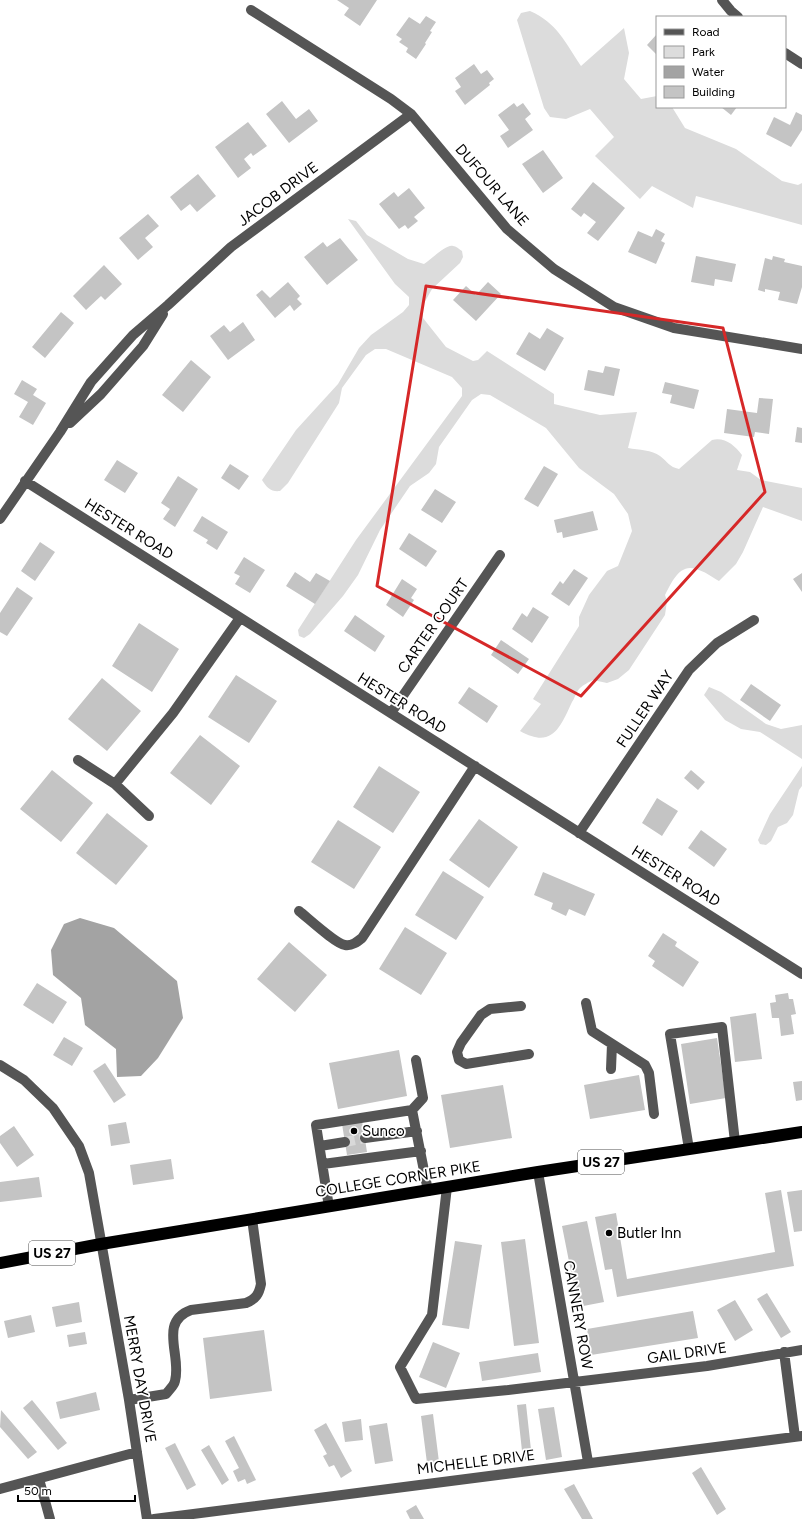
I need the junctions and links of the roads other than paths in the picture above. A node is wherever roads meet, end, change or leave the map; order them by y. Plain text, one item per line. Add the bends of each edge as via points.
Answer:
1 (722, 0) edge
2 (251, 10) dead end
3 (737, 16) edge
4 (786, 54) edge
5 (802, 64) edge
6 (411, 114) junction
7 (168, 305) junction
8 (802, 350) edge
9 (60, 432) junction
10 (25, 481) junction
11 (0, 519) edge
12 (500, 555) dead end
13 (240, 618) junction
14 (754, 620) dead end
15 (391, 713) junction
16 (78, 760) dead end
17 (475, 766) junction
18 (115, 784) junction
19 (149, 816) dead end
20 (579, 832) junction
21 (299, 911) dead end
22 (802, 974) edge
23 (586, 1004) dead end
24 (521, 1006) dead end
25 (612, 1044) junction
26 (529, 1054) dead end
27 (416, 1060) dead end
28 (0, 1066) edge
29 (611, 1069) dead end
30 (412, 1110) junction
31 (654, 1114) dead end
32 (417, 1131) junction
33 (802, 1132) edge
34 (365, 1138) tunnel mouth
35 (345, 1142) tunnel mouth
36 (735, 1142) junction
37 (320, 1146) junction
38 (689, 1149) junction
39 (421, 1151) junction
40 (323, 1164) junction
41 (538, 1172) junction
42 (447, 1187) junction
43 (428, 1191) junction
44 (329, 1207) junction
45 (252, 1220) junction
46 (101, 1244) junction
47 (0, 1263) edge
48 (802, 1350) edge
49 (784, 1352) junction
50 (575, 1383) junction
51 (129, 1400) junction
52 (799, 1436) edge
53 (137, 1452) junction
54 (588, 1462) junction
55 (39, 1479) junction
56 (0, 1489) edge
57 (50, 1519) edge
58 (147, 1519) edge
59 (154, 1519) edge

1 - 3 street
2 - 6 street, DUFOUR LANE via 392,99
4 - 5 street
6 - 7 street, JACOB DRIVE via 231,247
6 - 8 street, DUFOUR LANE via 507,229 554,270 614,307 674,328
7 - 9 street, JACOB DRIVE via 143,346 101,394
7 - 9 street, JACOB DRIVE via 133,335 91,382
9 - 10 street, JACOB DRIVE
10 - 11 street
10 - 13 street, HESTER ROAD
12 - 15 street, CARTER COURT
13 - 15 street, HESTER ROAD
13 - 18 street via 172,713
14 - 20 street, FULLER WAY via 717,643 689,670
15 - 17 street, HESTER ROAD
16 - 18 street
17 - 20 street, HESTER ROAD
17 - 21 street via 362,938 354,944 345,945
18 - 19 street
20 - 22 street, HESTER ROAD
23 - 25 street via 592,1032
24 - 26 street via 490,1010 480,1015 457,1052 459,1060 466,1064
25 - 29 street
25 - 31 street via 644,1065 649,1073
27 - 30 street via 423,1098
28 - 46 street, MERRY DAY DRIVE via 24,1080 53,1108 79,1146 89,1173
30 - 32 street
30 - 37 street via 316,1125
32 - 34 street
32 - 39 street
33 - 36 highway, COLLEGE CORNER PIKE / US 27
35 - 37 street
36 - 38 highway, COLLEGE CORNER PIKE / US 27
36 - 38 street via 722,1027 670,1034
37 - 40 street
38 - 41 highway, COLLEGE CORNER PIKE / US 27
39 - 40 street
39 - 43 street
40 - 44 street
41 - 42 highway, COLLEGE CORNER PIKE / US 27
41 - 50 street, CANNERY ROW
42 - 43 highway, COLLEGE CORNER PIKE / US 27
42 - 50 street, GAIL DRIVE via 432,1315 400,1367 416,1399
43 - 44 highway, COLLEGE CORNER PIKE / US 27
44 - 45 highway, COLLEGE CORNER PIKE / US 27
45 - 46 highway, COLLEGE CORNER PIKE / US 27
45 - 51 street via 261,1284 259,1294 254,1300 246,1303 182,1313 173,1329 177,1370 175,1383 166,1394
46 - 47 highway, COLLEGE CORNER PIKE / US 27
46 - 51 street, MERRY DAY DRIVE
48 - 49 street, GAIL DRIVE
49 - 50 street, GAIL DRIVE via 707,1366
49 - 52 street
50 - 54 street, CANNERY ROW
51 - 53 street, MERRY DAY DRIVE
52 - 54 street, MICHELLE DRIVE
53 - 55 street
53 - 58 street, MERRY DAY DRIVE
54 - 59 street, MICHELLE DRIVE
55 - 56 street
55 - 57 street

